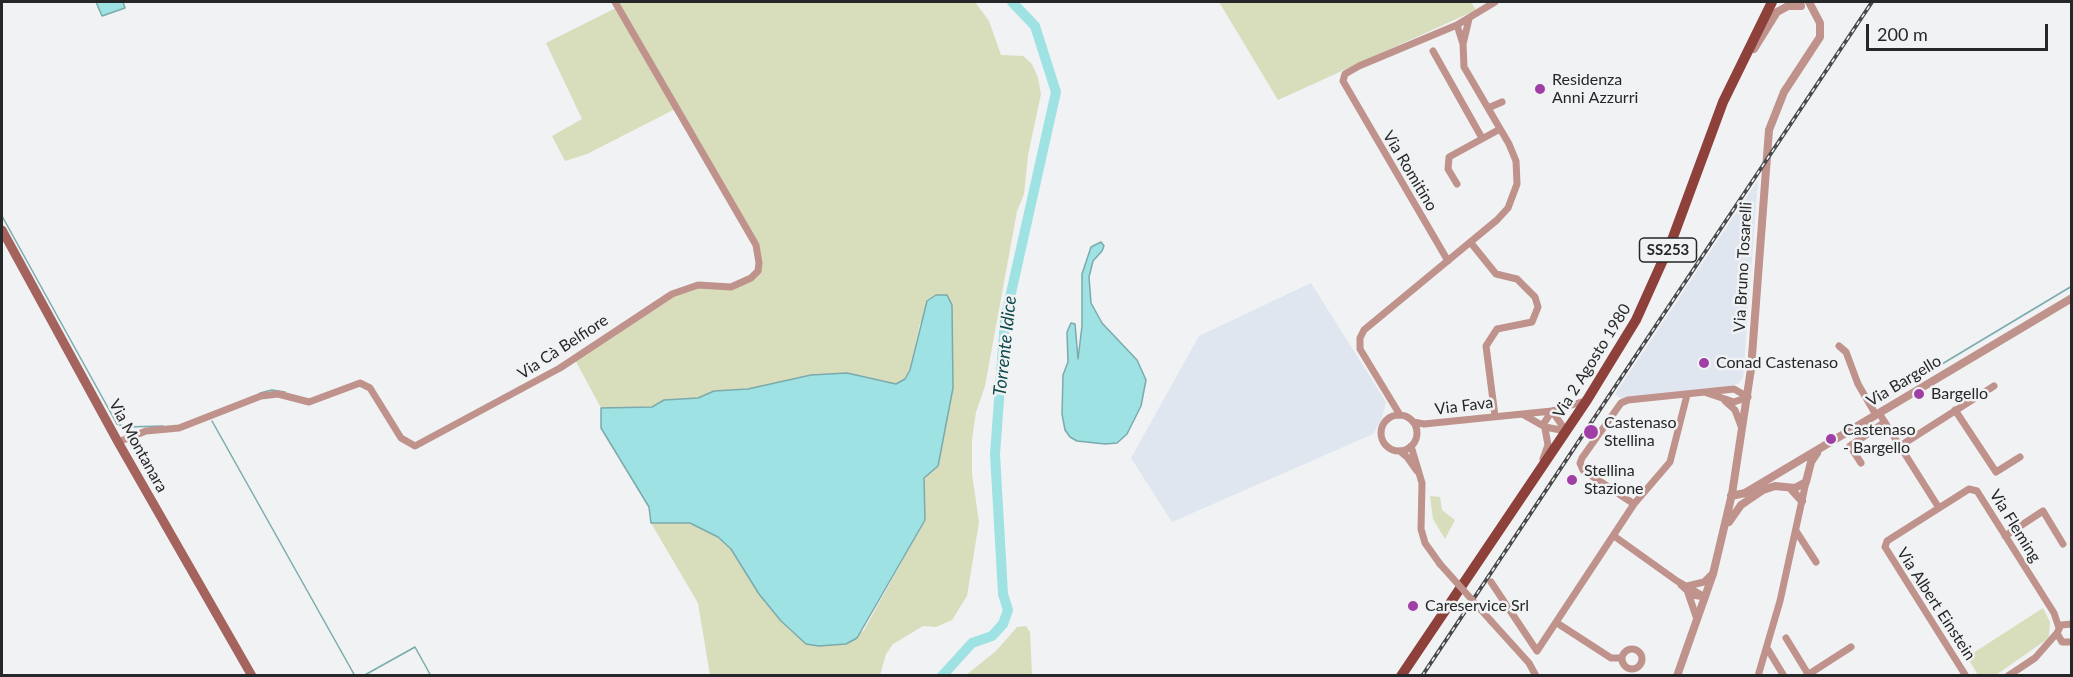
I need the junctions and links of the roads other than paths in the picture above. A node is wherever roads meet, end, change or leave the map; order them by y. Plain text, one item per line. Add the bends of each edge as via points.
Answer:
1 (615, 2) edge
2 (1495, 2) edge
3 (1772, 2) edge
4 (1801, 3) edge
5 (1469, 19) junction
6 (1457, 25) junction
7 (1463, 44) junction
8 (1433, 51) dead end
9 (1728, 90) junction
10 (1502, 102) dead end
11 (1488, 108) junction
12 (1500, 129) junction
13 (1482, 138) junction
14 (1457, 184) dead end
15 (2, 230) edge
16 (1471, 243) junction
17 (1448, 261) junction
18 (2072, 298) edge
19 (1839, 346) dead end
20 (1752, 369) junction
21 (1994, 386) dead end
22 (1734, 389) junction
23 (1707, 393) junction
24 (1687, 395) junction
25 (1748, 397) junction
26 (1720, 398) junction
27 (1587, 400) junction
28 (1391, 403) junction
29 (1955, 410) junction
30 (1552, 411) junction
31 (1518, 413) junction
32 (1878, 414) junction
33 (1400, 415) junction
34 (1495, 416) junction
35 (1390, 417) junction
36 (1413, 422) junction
37 (1885, 422) junction
38 (1428, 423) junction
39 (1545, 427) junction
40 (1566, 431) junction
41 (1743, 432) junction
42 (1417, 433) junction
43 (118, 441) junction
44 (1412, 446) junction
45 (1900, 446) junction
46 (1820, 449) junction
47 (1400, 451) junction
48 (2020, 457) dead end
49 (1861, 463) dead end
50 (1418, 473) junction
51 (1534, 478) junction
52 (1806, 482) junction
53 (1790, 488) junction
54 (1731, 496) junction
55 (1802, 501) junction
56 (1745, 502) junction
57 (1634, 504) junction
58 (1939, 508) junction
59 (1724, 530) junction
60 (1796, 531) junction
61 (1614, 536) junction
62 (2005, 536) junction
63 (2063, 544) dead end
64 (1816, 562) dead end
65 (1713, 574) junction
66 (1491, 582) dead end
67 (1687, 588) junction
68 (1705, 597) junction
69 (2054, 613) junction
70 (1697, 621) junction
71 (1557, 623) junction
72 (2069, 624) edge
73 (2058, 630) junction
74 (1785, 638) dead end
75 (2069, 643) edge
76 (1851, 647) dead end
77 (2046, 647) junction
78 (1767, 648) junction
79 (1622, 658) dead end
80 (252, 675) edge
81 (1401, 675) edge
82 (1536, 675) edge
83 (1677, 675) edge
84 (1758, 675) edge
85 (1784, 675) edge
86 (1807, 675) edge
87 (1966, 675) edge
88 (2008, 675) edge

1 - 43 street, Via Cà Belfiore via 756,246 758,271 751,278 730,286 698,285 672,294 560,368 415,446 401,438 370,388 360,383 309,402 278,394 261,396 179,429 146,431
2 - 5 street, Via Romitino
3 - 9 main road, Via 2 Agosto 1980 / SS253
4 - 9 street, Via Bruno Tosarelli via 1777,12
4 - 20 street, Via Bruno Tosarelli via 1813,11 1820,23 1820,37 1784,92 1769,130
5 - 6 street, Via Romitino
5 - 7 street
6 - 7 street
6 - 17 street, Via Romitino via 1359,66 1345,74 1343,81
7 - 11 street via 1464,67
8 - 13 street
9 - 27 main road, Via 2 Agosto 1980 / SS253 via 1649,294 1623,345
10 - 11 street
11 - 12 street
12 - 13 street
12 - 16 street via 1516,160 1517,184 1508,208
13 - 14 street via 1449,157 1448,169
15 - 43 main road, Via Montanara
16 - 17 street
16 - 34 street via 1496,274 1517,279 1538,302 1532,322 1497,329 1486,346
17 - 28 street via 1364,330 1360,338 1360,349
18 - 32 street, Via Bargello
19 - 32 street via 1846,352 1858,384
20 - 22 street
20 - 25 street, Via Bruno Tosarelli
21 - 29 street
22 - 23 street
22 - 25 street
23 - 24 street
23 - 26 street
24 - 57 street via 1670,462
24 - 57 street via 1621,403 1582,458 1583,470
25 - 26 street via 1739,402
25 - 41 street, Via Bruno Tosarelli
26 - 41 street via 1735,410
27 - 30 street, Via Fava
27 - 40 main road, Via 2 Agosto 1980 / SS253
28 - 33 street
28 - 35 street
29 - 45 street
29 - 48 street via 1996,472
30 - 31 street, Via Fava
30 - 39 street
30 - 40 street
31 - 34 street, Via Fava
31 - 39 street, Via Fava
32 - 37 street
32 - 46 street, Via Bargello
33 - 35 street
33 - 36 street
34 - 38 street, Via Fava
35 - 47 street via 1382,425 1381,436 1385,446
36 - 38 street, Via Fava
36 - 42 street
37 - 45 street
37 - 49 street, Via Bargello via 1850,446
38 - 42 street
39 - 40 street, Via Fava
39 - 51 street via 1548,445
40 - 51 main road, Via 2 Agosto 1980 / SS253
41 - 54 street, Via Bruno Tosarelli
42 - 44 street
43 - 80 main road, Via Montanara
44 - 47 street
44 - 50 street
45 - 58 street
46 - 52 street via 1811,462
46 - 54 street, Via Bargello via 1745,493
47 - 50 street
50 - 82 street, bridge via 1425,543
51 - 81 main road, Via 2 Agosto 1980 / SS253
52 - 53 street
52 - 55 street
53 - 55 street
53 - 56 street via 1768,487
54 - 56 street
54 - 59 street, Via Bruno Tosarelli
55 - 60 street
56 - 59 street
57 - 61 street
58 - 62 street, Via Fleming via 1975,489
58 - 87 street, Via Albert Einstein via 1887,541 1885,547
59 - 65 street, Via Bruno Tosarelli
60 - 64 street
60 - 78 street
61 - 67 street
61 - 71 street
62 - 63 street via 2043,512
62 - 69 street, Via Fleming
65 - 67 street
65 - 68 street, Via Bruno Tosarelli
66 - 71 street via 1537,651
67 - 68 street
67 - 70 street
68 - 70 street, Via Bruno Tosarelli
69 - 72 street, Via Fleming
69 - 73 street, Via Fleming
70 - 83 street, Via Bruno Tosarelli
71 - 79 street via 1611,658
72 - 73 street
73 - 75 street, Via Fleming
73 - 77 street
74 - 86 street
75 - 77 street
76 - 86 street
77 - 88 street
78 - 84 street
78 - 85 street

